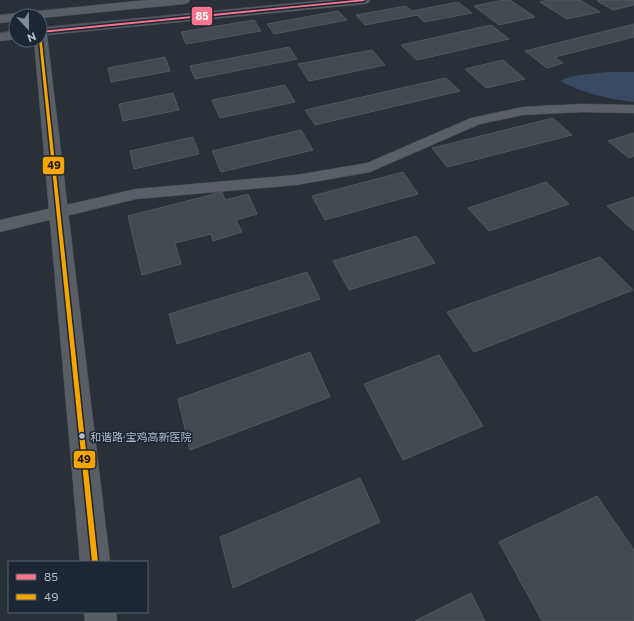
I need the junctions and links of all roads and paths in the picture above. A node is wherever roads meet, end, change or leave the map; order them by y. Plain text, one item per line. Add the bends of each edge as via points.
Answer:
1 (184, 0) edge
2 (364, 0) edge
3 (48, 25) edge
4 (48, 25) edge
5 (42, 48) edge
6 (634, 109) edge
7 (58, 211) junction
8 (0, 226) edge
9 (95, 561) edge

1 - 3 main road
2 - 4 main road
5 - 7 main road
6 - 7 street via 523,111 476,120 370,167 296,180 136,194
7 - 8 street
7 - 9 main road

